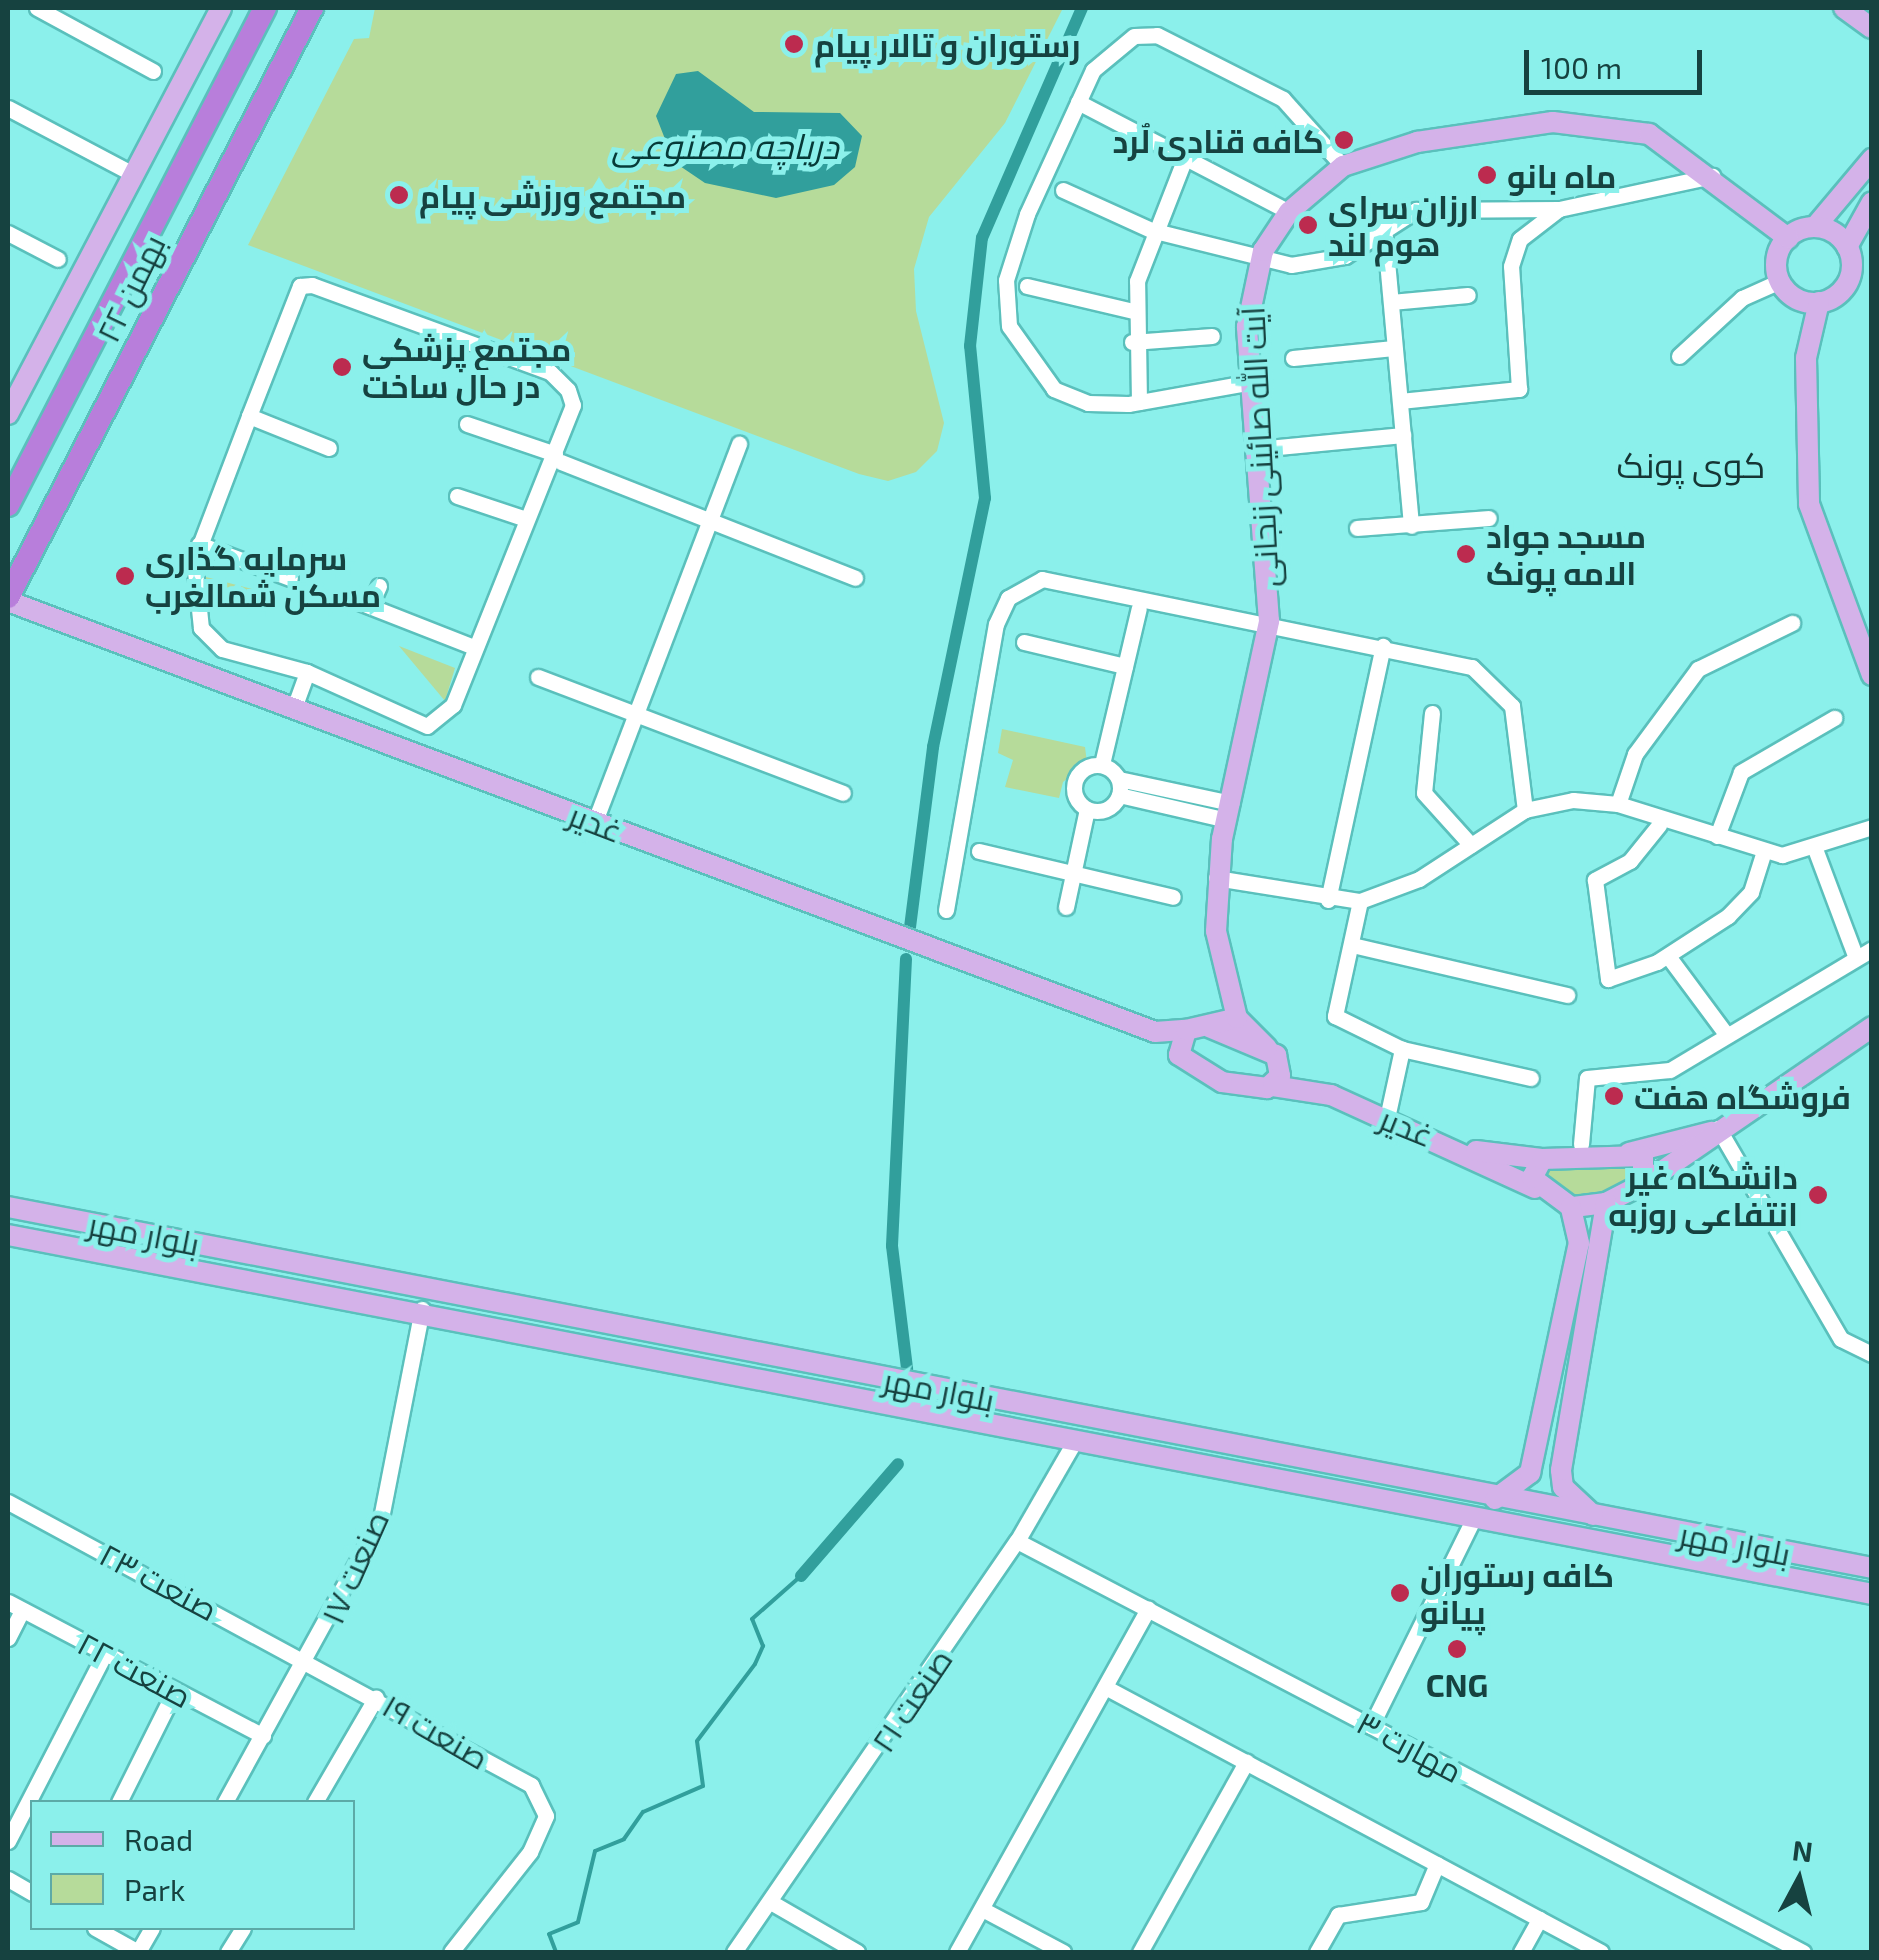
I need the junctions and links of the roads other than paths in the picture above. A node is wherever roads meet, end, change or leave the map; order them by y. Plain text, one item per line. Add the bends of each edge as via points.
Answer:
1 (38, 8) edge
2 (221, 8) edge
3 (265, 8) edge
4 (312, 8) edge
5 (1844, 8) edge
6 (1872, 28) edge
7 (153, 71) dead end
8 (1078, 102) junction
9 (8, 108) edge
10 (1186, 155) junction
11 (1872, 159) edge
12 (1343, 166) junction
13 (134, 174) junction
14 (1712, 176) junction
15 (1063, 190) dead end
16 (1872, 202) edge
17 (1559, 210) junction
18 (1289, 212) junction
19 (1815, 227) junction
20 (1384, 228) junction
21 (1151, 230) junction
22 (8, 233) edge
23 (1788, 238) junction
24 (1857, 257) edge
25 (58, 259) dead end
26 (1260, 262) junction
27 (127, 275) junction
28 (1780, 282) junction
29 (166, 285) junction
30 (1027, 286) dead end
31 (1468, 295) dead end
32 (1391, 302) junction
33 (1819, 302) junction
34 (1133, 311) junction
35 (1212, 336) dead end
36 (1132, 342) junction
37 (1394, 348) junction
38 (1679, 356) dead end
39 (1294, 358) dead end
40 (1252, 382) junction
41 (1400, 401) junction
42 (1139, 402) junction
43 (8, 414) edge
44 (249, 416) junction
45 (467, 424) dead end
46 (1403, 435) junction
47 (739, 444) dead end
48 (329, 448) dead end
49 (1257, 449) junction
50 (558, 458) junction
51 (456, 496) dead end
52 (8, 505) edge
53 (523, 518) junction
54 (1489, 518) dead end
55 (709, 520) junction
56 (1411, 526) junction
57 (1358, 528) dead end
58 (199, 544) junction
59 (290, 578) dead end
60 (855, 578) dead end
61 (379, 586) dead end
62 (8, 599) edge
63 (1139, 608) dead end
64 (1270, 622) junction
65 (1792, 623) dead end
66 (1024, 642) dead end
67 (1383, 646) junction
68 (474, 647) junction
69 (1125, 666) junction
70 (307, 672) junction
71 (1872, 675) edge
72 (538, 677) dead end
73 (294, 708) junction
74 (1432, 713) dead end
75 (636, 714) junction
76 (1834, 718) dead end
77 (1102, 764) junction
78 (1119, 787) junction
79 (843, 793) dead end
80 (1618, 804) junction
81 (1087, 809) junction
82 (1526, 810) junction
83 (1229, 812) junction
84 (595, 821) junction
85 (1659, 825) dead end
86 (1872, 827) edge
87 (1717, 836) junction
88 (1471, 844) junction
89 (978, 850) dead end
90 (1815, 850) junction
91 (1764, 851) junction
92 (1072, 876) junction
93 (1216, 878) junction
94 (1174, 897) dead end
95 (1328, 900) junction
96 (1360, 901) junction
97 (1066, 907) dead end
98 (946, 910) dead end
99 (1352, 945) junction
100 (1872, 949) edge
101 (1854, 953) junction
102 (1668, 956) junction
103 (1567, 995) dead end
104 (1237, 1018) junction
105 (1209, 1027) junction
106 (1872, 1027) edge
107 (1186, 1030) junction
108 (1155, 1032) junction
109 (1726, 1034) junction
110 (1267, 1048) junction
111 (1402, 1049) junction
112 (1178, 1050) junction
113 (1281, 1065) junction
114 (1532, 1078) dead end
115 (1272, 1086) junction
116 (1308, 1086) junction
117 (1387, 1118) junction
118 (1716, 1130) junction
119 (1581, 1144) dead end
120 (1464, 1149) junction
121 (1629, 1153) junction
122 (1542, 1159) junction
123 (1643, 1184) junction
124 (1535, 1188) junction
125 (1606, 1203) junction
126 (1571, 1206) junction
127 (8, 1208) edge
128 (8, 1235) edge
129 (422, 1309) junction
130 (1872, 1354) edge
131 (871, 1375) junction
132 (865, 1397) junction
133 (1076, 1439) junction
134 (1530, 1473) junction
135 (1561, 1479) junction
136 (1493, 1500) junction
137 (8, 1502) edge
138 (1475, 1516) junction
139 (1594, 1516) junction
140 (1017, 1541) junction
141 (1782, 1552) junction
142 (1872, 1568) edge
143 (1778, 1576) junction
144 (1872, 1594) edge
145 (15, 1606) edge
146 (1148, 1609) junction
147 (8, 1638) edge
148 (105, 1653) junction
149 (310, 1660) junction
150 (1105, 1686) junction
151 (175, 1690) junction
152 (376, 1697) junction
153 (1371, 1726) junction
154 (263, 1736) junction
155 (1246, 1762) junction
156 (120, 1800) edge
157 (226, 1800) edge
158 (316, 1800) edge
159 (8, 1841) edge
160 (1437, 1864) junction
161 (8, 1879) edge
162 (30, 1892) edge
163 (774, 1904) junction
164 (982, 1909) junction
165 (1539, 1919) junction
166 (99, 1930) edge
167 (151, 1930) edge
168 (242, 1930) edge
169 (847, 1950) edge
170 (138, 1952) edge
171 (228, 1952) edge
172 (451, 1952) edge
173 (734, 1952) edge
174 (957, 1952) edge
175 (1063, 1952) edge
176 (1140, 1952) edge
177 (1318, 1952) edge
178 (1521, 1952) edge
179 (1601, 1952) edge
180 (1803, 1952) edge

1 - 7 street
2 - 13 main road
3 - 27 highway, ۲۲ بهمن
4 - 29 highway, ۲۲ بهمن
5 - 6 main road
8 - 10 street
8 - 12 street via 1113,46 1157,35 1282,99
8 - 42 street via 1006,280 1009,326 1054,389 1088,403
9 - 13 street
10 - 18 street
10 - 21 street
11 - 19 main road
12 - 14 main road, آیت الله صائینی زنجانی via 1417,142 1553,122 1649,134
12 - 18 main road, آیت الله صائینی زنجانی
13 - 43 main road
14 - 17 street
14 - 23 main road, آیت الله صائینی زنجانی
15 - 21 street
16 - 24 main road
17 - 20 street via 1416,210
17 - 41 street via 1520,238 1512,266 1519,388
18 - 26 main road, آیت الله صائینی زنجانی
19 - 23 main road
19 - 24 main road
20 - 26 street via 1345,256
20 - 32 street
21 - 26 street
21 - 34 street
22 - 25 street
23 - 28 main road via 1776,263
24 - 33 main road via 1843,289
26 - 40 main road, آیت الله صائینی زنجانی via 1248,296
27 - 29 highway via 158,262
27 - 52 highway, ۲۲ بهمن
28 - 33 main road
28 - 38 street via 1742,298
29 - 62 highway, ۲۲ بهمن
30 - 34 street
31 - 32 street
32 - 37 street
33 - 71 main road via 1806,358 1809,504
34 - 36 street
35 - 36 street
36 - 42 street
37 - 39 street
37 - 41 street
40 - 42 street
40 - 49 main road, آیت الله صائینی زنجانی
41 - 46 street
44 - 48 street
44 - 50 street via 300,286 312,285 560,378 573,405
44 - 58 street
45 - 50 street
46 - 49 street
46 - 56 street
47 - 55 street
49 - 64 main road, آیت الله صائینی زنجانی
50 - 53 street
50 - 55 street
51 - 53 street
53 - 68 street
54 - 56 street
55 - 60 street
55 - 75 street
56 - 57 street
58 - 59 street
58 - 70 street via 207,640
61 - 68 street via 364,604
62 - 73 main road, غدیر
63 - 69 street
64 - 67 street
64 - 83 main road, آیت الله صائینی زنجانی
64 - 98 street via 1063,580 1018,588 996,624
65 - 80 street via 1698,668 1635,754
66 - 69 street
67 - 82 street via 1472,666 1502,690 1517,724
67 - 95 street
68 - 70 street via 453,705 427,726
69 - 77 street
70 - 73 street
72 - 75 street
73 - 84 main road, غدیر
74 - 88 street via 1424,792
75 - 79 street
75 - 84 street
76 - 87 street via 1741,772
77 - 78 street
77 - 81 street via 1077,774 1076,800
78 - 81 street via 1112,806
78 - 83 street
80 - 82 street
80 - 87 street
81 - 92 street
82 - 88 street
83 - 93 main road, آیت الله صائینی زنجانی
84 - 108 main road, غدیر
85 - 102 street via 1630,861 1595,880 1608,979
86 - 90 street
87 - 91 street
88 - 96 street via 1420,880
89 - 92 street
90 - 91 street
90 - 101 street
91 - 102 street via 1751,892
92 - 94 street
92 - 97 street
93 - 95 street
93 - 104 main road, آیت الله صائینی زنجانی via 1216,931
95 - 96 street
96 - 99 street
99 - 103 street
99 - 111 street via 1336,1016
100 - 101 street
101 - 109 street
102 - 109 street
104 - 105 main road, غدیر
104 - 110 main road
105 - 107 main road, غدیر
105 - 110 main road
106 - 118 main road
107 - 108 main road, غدیر
107 - 112 main road
108 - 112 main road, غدیر
109 - 119 street via 1670,1070 1587,1078
110 - 113 main road
111 - 114 street
111 - 117 street
112 - 115 main road, غدیر via 1222,1082
113 - 115 main road
113 - 116 main road
115 - 116 main road, غدیر
116 - 117 main road, غدیر
117 - 120 main road, غدیر
118 - 121 main road
118 - 123 main road
118 - 130 street via 1841,1339
120 - 122 main road
120 - 124 main road, غدیر
121 - 122 main road
121 - 123 main road via 1648,1164
122 - 124 main road
123 - 125 main road
124 - 126 main road, غدیر
125 - 126 main road
125 - 135 main road
126 - 134 main road via 1579,1244
127 - 131 main road, بلوار مهر
128 - 129 main road, بلوار مهر
129 - 132 main road, بلوار مهر
129 - 149 street, صنعت ۱۷ via 381,1518
131 - 132 main road
131 - 136 main road, بلوار مهر
132 - 133 main road, بلوار مهر
133 - 138 main road, بلوار مهر
133 - 140 street, صنعت ۲۱
134 - 135 main road via 1539,1488
134 - 136 main road
135 - 139 main road
136 - 139 main road, بلوار مهر
137 - 149 street, صنعت ۲۳
138 - 143 main road, بلوار مهر
138 - 153 street
139 - 141 main road, بلوار مهر
140 - 146 street, مهارت ۳
140 - 163 street, صنعت ۲۱
141 - 142 main road, بلوار مهر
141 - 143 main road
143 - 144 main road, بلوار مهر
145 - 147 street
145 - 148 street, صنعت ۲۲
146 - 150 street
146 - 153 street, مهارت ۳
148 - 151 street, صنعت ۲۲
148 - 159 street
149 - 152 street, صنعت ۱۹
149 - 154 street, صنعت ۱۷
150 - 155 street
150 - 164 street
151 - 154 street, صنعت ۲۲
151 - 156 street
152 - 158 street
152 - 172 street, صنعت ۱۹ via 531,1785 546,1816 530,1852
153 - 180 street, مهارت ۳
154 - 157 street, صنعت ۱۷
155 - 160 street
155 - 176 street
160 - 165 street
160 - 177 street via 1422,1902 1338,1915
161 - 162 street
163 - 169 street
163 - 173 street, صنعت ۲۱
164 - 174 street
164 - 175 street
165 - 178 street
165 - 179 street
166 - 170 street
167 - 170 street
168 - 171 street

